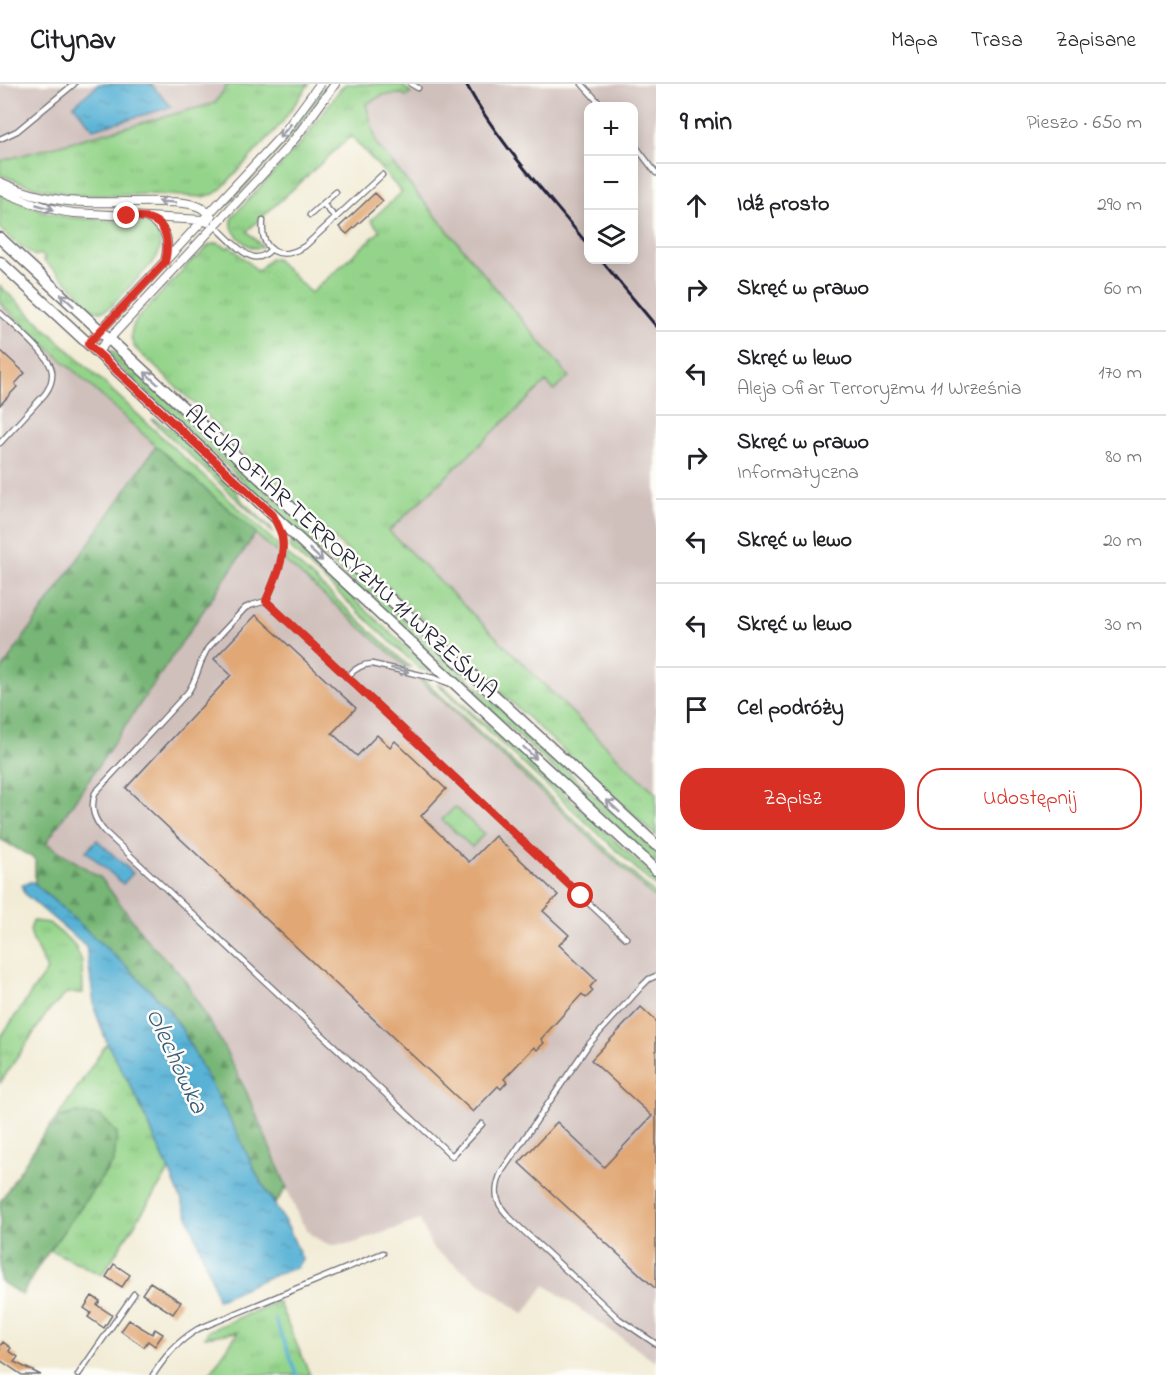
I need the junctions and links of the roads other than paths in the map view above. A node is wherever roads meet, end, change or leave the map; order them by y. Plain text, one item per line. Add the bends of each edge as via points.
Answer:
1 (74, 84) edge
2 (320, 84) edge
3 (335, 84) edge
4 (411, 84) edge
5 (416, 84) edge
6 (582, 84) edge
7 (598, 102) edge
8 (0, 139) edge
9 (638, 150) edge
10 (656, 173) edge
11 (382, 175) dead end
12 (0, 182) edge
13 (0, 190) edge
14 (336, 192) dead end
15 (323, 204) junction
16 (310, 215) dead end
17 (206, 217) junction
18 (148, 218) junction
19 (336, 218) junction
20 (263, 221) dead end
21 (215, 226) junction
22 (0, 238) edge
23 (271, 249) junction
24 (0, 262) edge
25 (165, 262) junction
26 (0, 313) edge
27 (100, 331) junction
28 (110, 340) junction
29 (88, 344) junction
30 (97, 352) junction
31 (0, 443) edge
32 (273, 515) junction
33 (266, 601) junction
34 (347, 677) junction
35 (460, 688) junction
36 (656, 845) edge
37 (656, 870) edge
38 (626, 938) dead end
39 (656, 976) edge
40 (482, 1124) dead end
41 (383, 1253) dead end
42 (134, 1294) dead end
43 (656, 1344) edge
44 (78, 1375) edge
45 (153, 1375) edge

1 - 8 lane via 17,131
2 -> 17 street via 283,134
3 - 21 street via 297,136
4 - 5 lane via 418,88
6 - 7 lane
9 - 10 lane
11 - 19 lane
17 -> 12 street via 199,206 189,203 65,201 30,194
13 -> 18 street via 57,211
14 - 15 lane
15 - 16 lane
15 - 19 lane
17 - 18 street
17 - 21 street
17 - 25 street
18 - 25 street via 166,235
19 - 23 lane via 297,252 279,254
20 - 23 lane via 262,231
21 - 23 lane via 255,258
21 - 28 street
27 -> 22 street, ALEJA OFIAR TERRORYZMU 11 WRZEŚNIA
24 - 29 street, ALEJA OFIAR TERRORYZMU 11 WRZEŚNIA
25 - 27 street
26 - 31 lane via 42,352 53,378 45,394
27 - 28 street, ALEJA OFIAR TERRORYZMU 11 WRZEŚNIA
27 - 29 street
28 - 30 street
36 -> 28 street, ALEJA OFIAR TERRORYZMU 11 WRZEŚNIA
29 - 30 street, ALEJA OFIAR TERRORYZMU 11 WRZEŚNIA
30 - 32 street, ALEJA OFIAR TERRORYZMU 11 WRZEŚNIA
32 - 33 lane via 282,536 282,549
32 -> 35 street, ALEJA OFIAR TERRORYZMU 11 WRZEŚNIA
33 - 34 lane
33 - 40 lane via 245,608 208,648 194,685 95,793 95,818 104,831 452,1156
34 -> 35 lane via 358,667 372,664
34 - 38 lane
35 -> 37 street, ALEJA OFIAR TERRORYZMU 11 WRZEŚNIA
39 - 43 lane via 589,1044 502,1171 496,1194 515,1223 619,1319
41 - 45 lane via 198,1329 177,1343
42 - 44 lane

